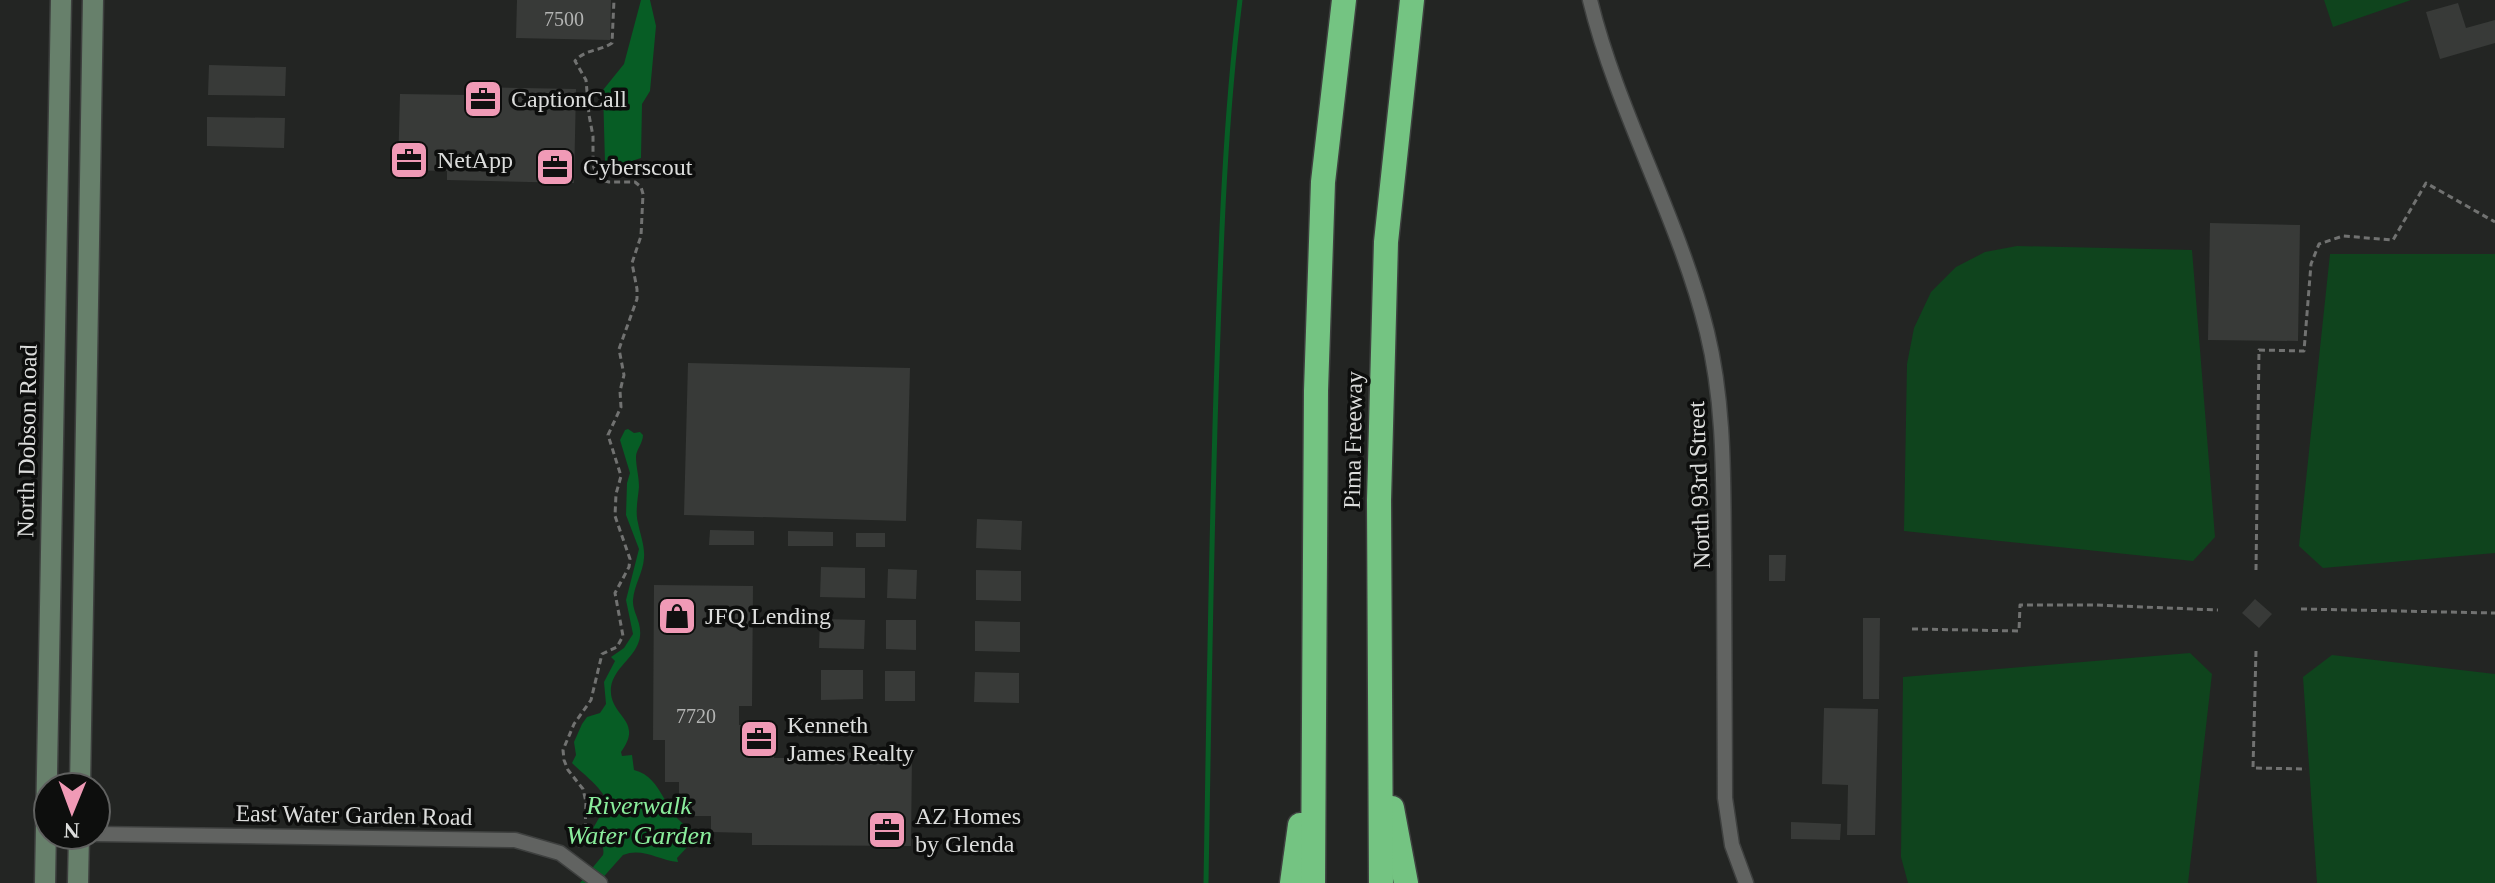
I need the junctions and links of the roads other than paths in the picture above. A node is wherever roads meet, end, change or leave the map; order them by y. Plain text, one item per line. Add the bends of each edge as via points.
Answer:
1 (61, 0) edge
2 (93, 0) edge
3 (1344, 0) edge
4 (1412, 0) edge
5 (1590, 0) edge
6 (1380, 722) junction
7 (1312, 731) junction
8 (48, 771) edge
9 (80, 771) edge
10 (112, 834) edge
11 (46, 851) edge
12 (79, 851) edge
13 (45, 883) edge
14 (78, 883) edge
15 (600, 883) edge
16 (1292, 883) edge
17 (1313, 883) edge
18 (1381, 883) edge
19 (1406, 883) edge
20 (1746, 883) edge

1 - 8 street, North Dobson Road
2 - 9 street
3 - 7 highway, Pima Freeway via 1323,182
4 - 6 highway, Pima Freeway via 1386,242
5 - 20 street, North 93rd Street via 1687,260 1715,372 1723,439 1725,798 1732,845
6 - 18 highway, Pima Freeway
6 - 19 highway
7 - 16 highway
7 - 17 highway, Pima Freeway
10 - 15 street, East Water Garden Road via 515,840 560,853
11 - 13 street, North Dobson Road
12 - 14 street

